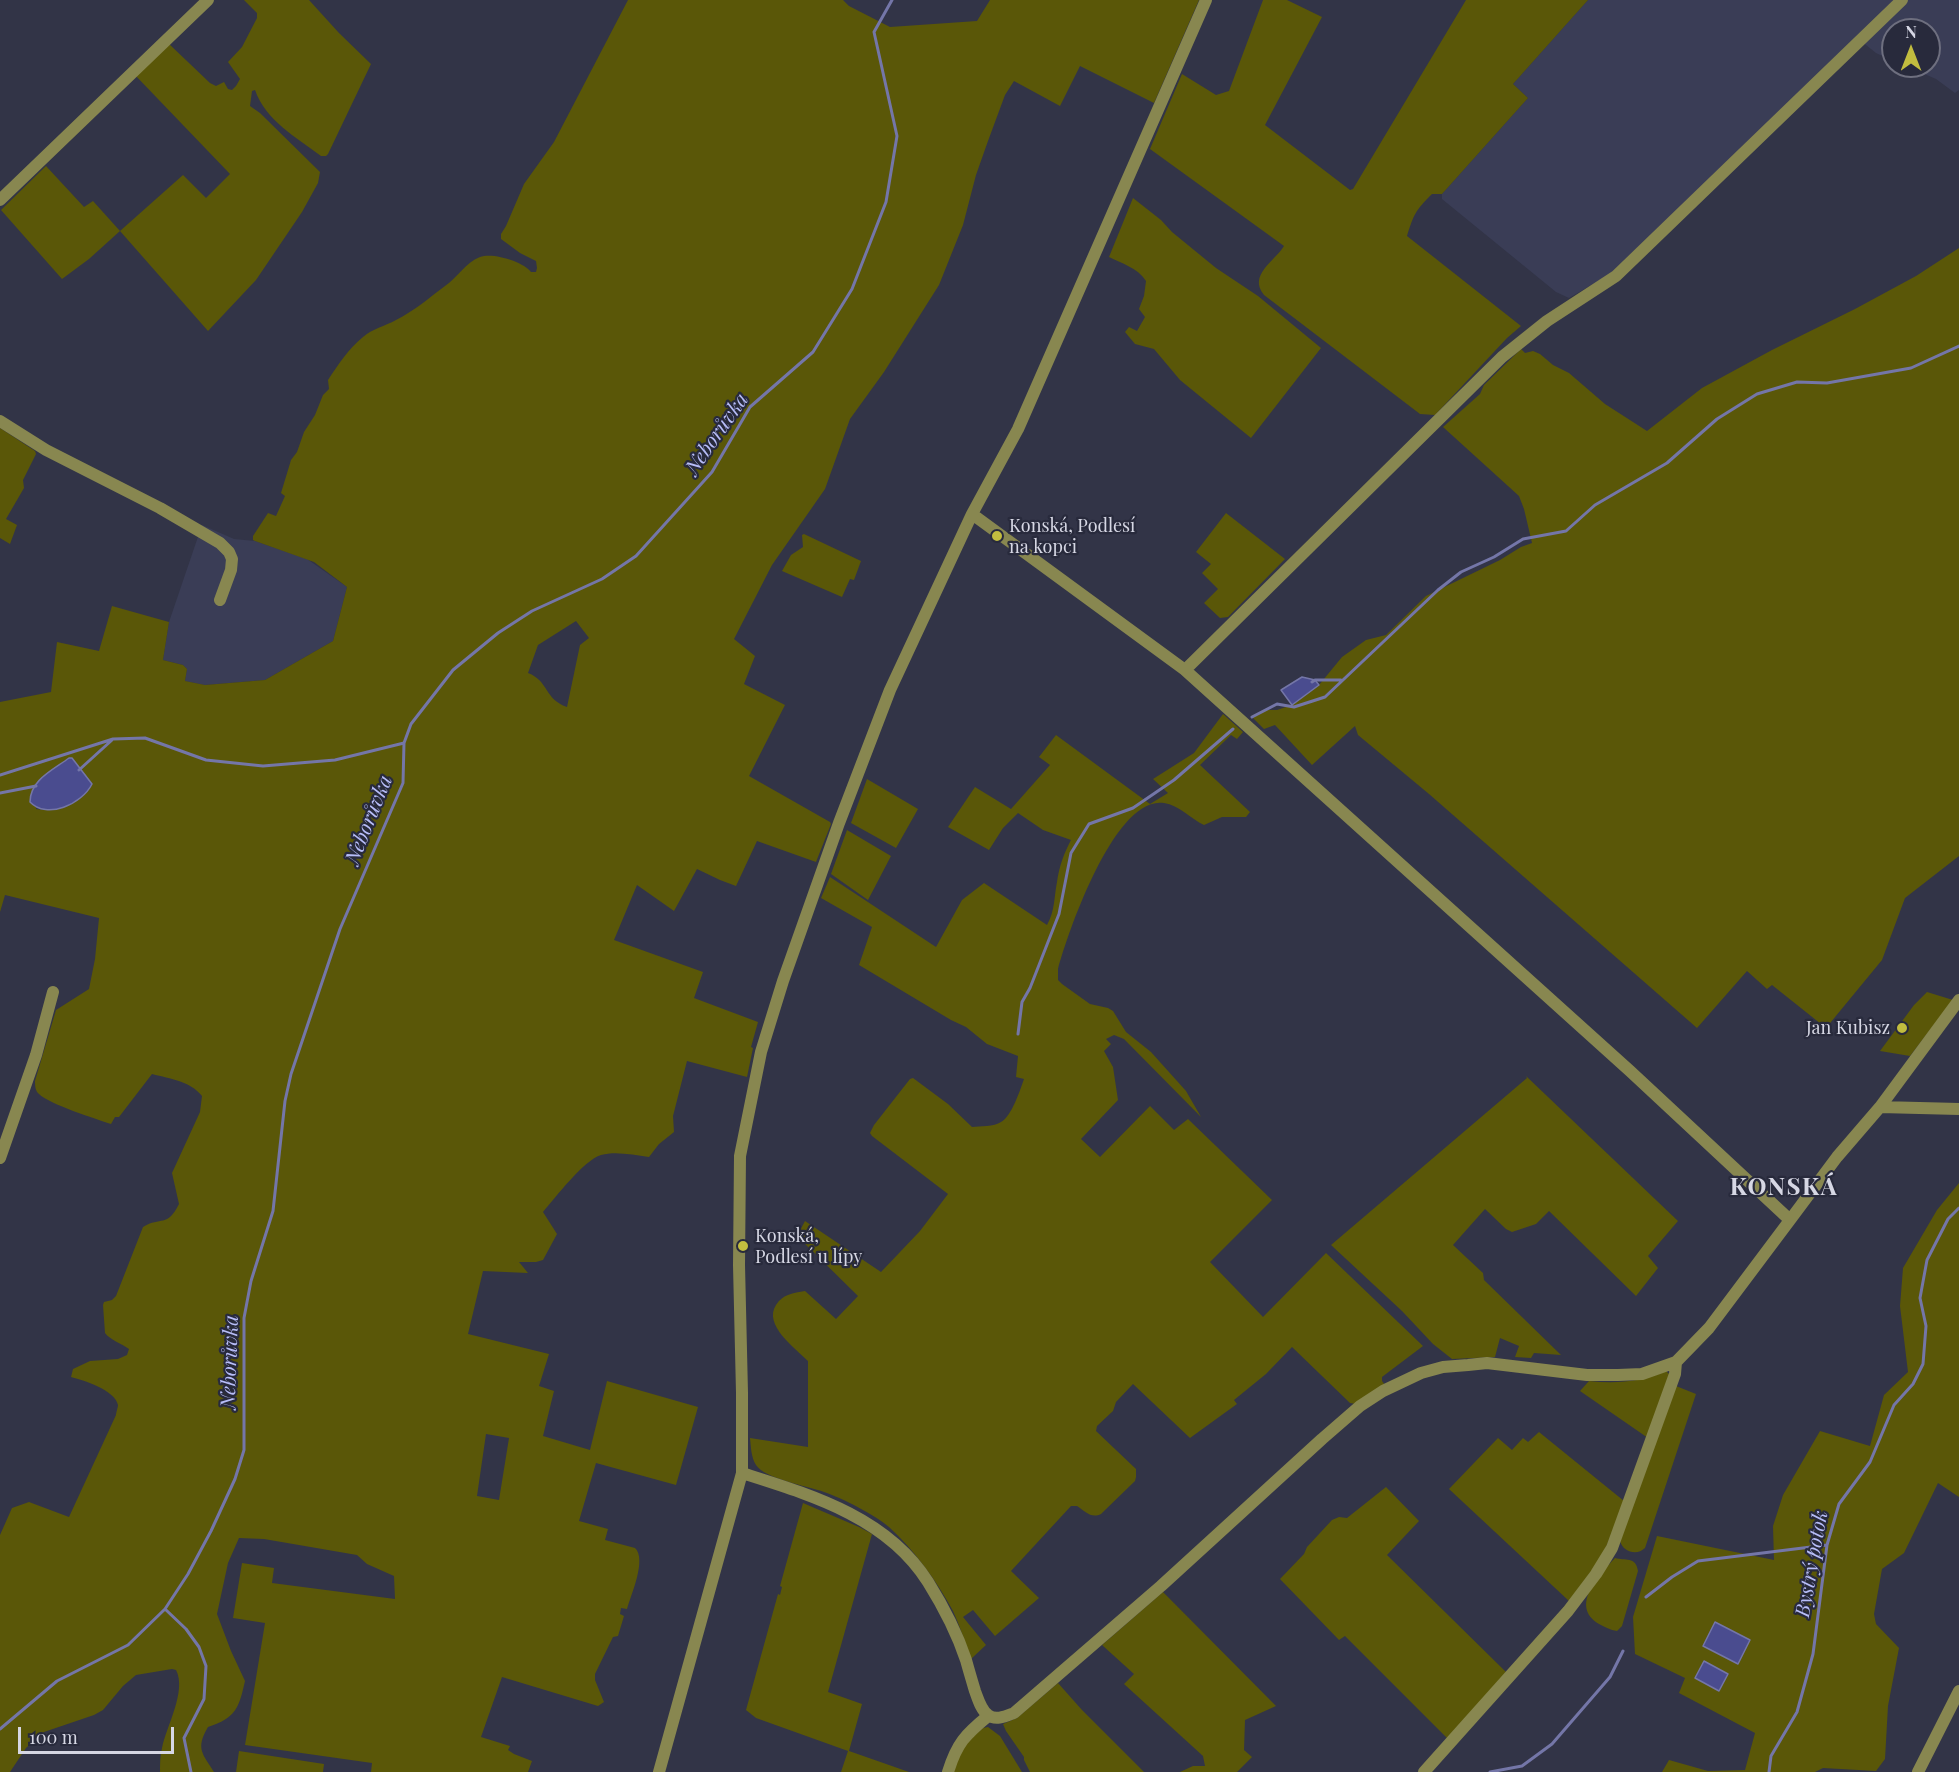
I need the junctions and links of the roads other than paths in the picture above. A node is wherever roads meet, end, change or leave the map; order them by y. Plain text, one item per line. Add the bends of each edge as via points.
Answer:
1 (208, 0) edge
2 (1206, 0) edge
3 (1902, 0) edge
4 (0, 200) edge
5 (0, 422) edge
6 (972, 514) junction
7 (220, 600) dead end
8 (1185, 670) junction
9 (53, 992) dead end
10 (1959, 1000) edge
11 (1880, 1107) junction
12 (1959, 1109) edge
13 (0, 1158) edge
14 (1790, 1220) junction
15 (1676, 1362) junction
16 (742, 1473) junction
17 (1959, 1691) edge
18 (988, 1716) junction
19 (659, 1772) edge
20 (948, 1772) edge
21 (1424, 1772) edge
22 (1918, 1772) edge

1 - 4 street
2 - 6 street via 1023,418
3 - 8 street via 1616,276 1546,321 1502,357
5 - 7 street via 220,543 232,559
6 - 8 street
6 - 16 street via 886,701 839,823 761,1052 740,1156
8 - 14 street
9 - 13 street
10 - 11 street
11 - 12 street
11 - 14 street via 1837,1156
14 - 15 street via 1709,1328
15 - 18 street via 1641,1374 1618,1375 1487,1363 1443,1367 1401,1381 1352,1412 1014,1713 999,1719
15 - 21 street via 1612,1548 1568,1611
16 - 18 street via 859,1517 897,1544 927,1580 943,1608 980,1705
16 - 19 street
17 - 22 street
18 - 20 street via 966,1734

